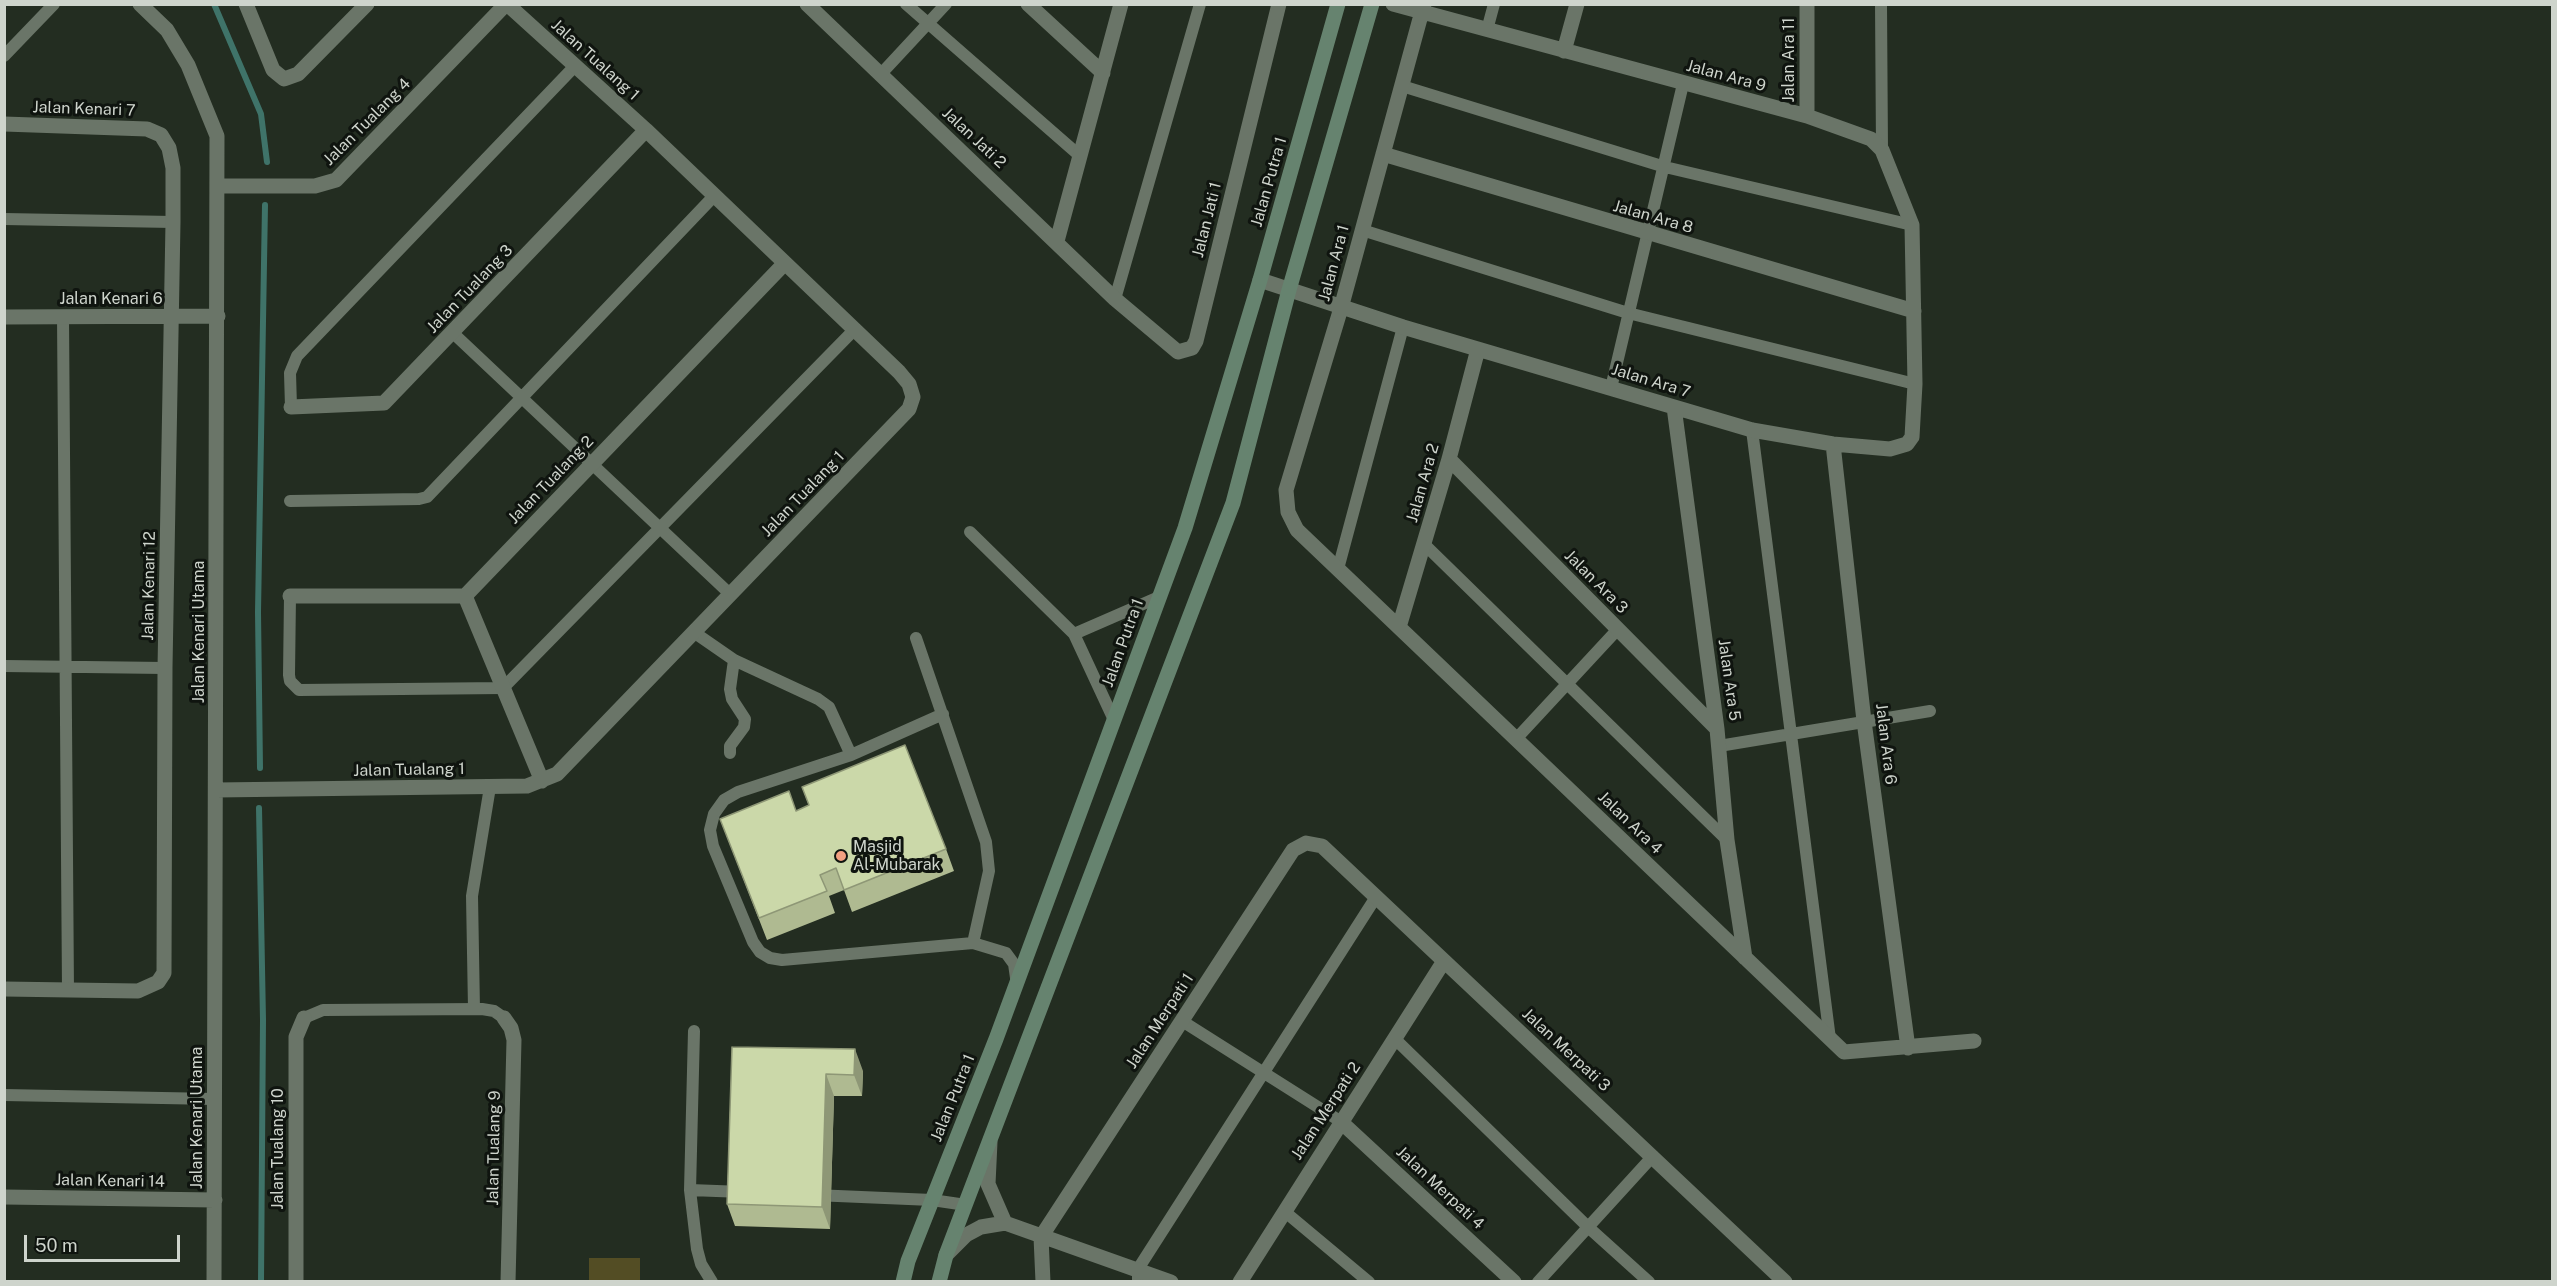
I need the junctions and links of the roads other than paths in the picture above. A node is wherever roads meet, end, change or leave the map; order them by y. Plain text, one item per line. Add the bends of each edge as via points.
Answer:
1 (54, 4) edge
2 (140, 4) edge
3 (246, 4) edge
4 (367, 4) edge
5 (506, 4) edge
6 (807, 4) edge
7 (906, 4) edge
8 (946, 4) edge
9 (1028, 4) edge
10 (1121, 4) edge
11 (1200, 4) edge
12 (1279, 4) edge
13 (1338, 4) edge
14 (1372, 4) edge
15 (1393, 4) edge
16 (1494, 4) edge
17 (1577, 4) edge
18 (1807, 4) edge
19 (1881, 4) edge
20 (1423, 8) edge
21 (927, 24) junction
22 (1487, 30) junction
23 (1564, 51) junction
24 (4, 56) edge
25 (574, 66) junction
26 (1103, 73) junction
27 (880, 75) junction
28 (1683, 84) junction
29 (1402, 86) junction
30 (1807, 116) junction
31 (4, 124) edge
32 (646, 130) junction
33 (1882, 150) junction
34 (1383, 154) junction
35 (1080, 156) junction
36 (1665, 167) junction
37 (173, 168) joint
38 (219, 186) junction
39 (715, 195) junction
40 (4, 219) edge
41 (174, 222) junction
42 (1912, 225) junction
43 (1362, 230) junction
44 (1648, 234) junction
45 (1057, 241) junction
46 (784, 264) junction
47 (1260, 280) junction
48 (1289, 290) junction
49 (1115, 299) junction
50 (1341, 308) junction
51 (1914, 311) junction
52 (1628, 313) junction
53 (173, 316) junction
54 (218, 316) junction
55 (4, 317) edge
56 (63, 317) junction
57 (1403, 327) junction
58 (855, 329) junction
59 (453, 333) junction
60 (1478, 349) junction
61 (1915, 384) junction
62 (1611, 388) junction
63 (523, 399) junction
64 (291, 407) joint
65 (1674, 407) junction
66 (1752, 430) junction
67 (1833, 444) junction
68 (1449, 459) junction
69 (592, 464) junction
70 (290, 501) dead end
71 (659, 528) junction
72 (1297, 530) joint
73 (970, 532) dead end
74 (1424, 544) junction
75 (1338, 569) junction
76 (730, 594) junction
77 (290, 596) joint
78 (465, 596) junction
79 (1159, 597) junction
80 (1399, 627) junction
81 (1618, 629) junction
82 (695, 633) junction
83 (1074, 634) junction
84 (916, 638) dead end
85 (734, 660) junction
86 (4, 666) edge
87 (65, 667) junction
88 (165, 668) junction
89 (1567, 684) junction
90 (503, 688) junction
91 (1930, 711) dead end
92 (943, 714) junction
93 (1114, 720) junction
94 (1864, 721) junction
95 (1717, 729) junction
96 (1792, 733) junction
97 (1516, 739) junction
98 (1719, 746) junction
99 (730, 753) dead end
100 (851, 755) junction
101 (542, 781) junction
102 (489, 787) junction
103 (216, 790) junction
104 (1727, 840) junction
105 (1322, 846) joint
106 (1376, 897) junction
107 (973, 943) junction
108 (1745, 958) junction
109 (1444, 961) junction
110 (1016, 978) junction
111 (4, 989) edge
112 (68, 990) junction
113 (474, 1009) junction
114 (304, 1018) joint
115 (504, 1018) joint
116 (1182, 1021) junction
117 (694, 1031) dead end
118 (1394, 1038) junction
119 (1830, 1039) junction
120 (1974, 1041) dead end
121 (1908, 1048) junction
122 (1263, 1072) junction
123 (4, 1095) edge
124 (215, 1099) junction
125 (1341, 1121) junction
126 (990, 1143) junction
127 (1653, 1156) junction
128 (690, 1190) junction
129 (759, 1193) edge
130 (805, 1195) edge
131 (4, 1197) edge
132 (215, 1200) junction
133 (932, 1200) junction
134 (966, 1205) junction
135 (1284, 1210) junction
136 (1005, 1223) junction
137 (1588, 1227) junction
138 (1041, 1237) junction
139 (946, 1255) junction
140 (1138, 1275) edge
141 (214, 1281) edge
142 (296, 1281) edge
143 (508, 1281) edge
144 (712, 1281) edge
145 (903, 1281) edge
146 (939, 1281) edge
147 (1043, 1281) edge
148 (1171, 1281) edge
149 (1240, 1281) edge
150 (1369, 1281) edge
151 (1514, 1281) edge
152 (1538, 1281) edge
153 (1648, 1281) edge
154 (1785, 1281) edge

1 - 24 lane
2 - 38 street, Jalan Kenari Utama via 167,30 188,65 217,135
3 - 4 street via 273,70 284,79 298,74
5 - 25 street, Jalan Tualang 1
5 - 38 street, Jalan Tualang 4 via 336,180 315,186
6 - 27 street, Jalan Jati 2
7 - 21 lane
8 - 21 lane
9 - 26 street
10 - 26 street
11 - 49 lane
12 - 49 street, Jalan Jati 1 via 1192,348 1185,352 1171,349
13 - 47 main road, Jalan Putra 1
14 - 48 main road
15 - 20 street, Jalan Ara 9
16 - 22 lane
17 - 23 street
18 - 30 street, Jalan Ara 11
19 - 33 lane
20 - 22 street, Jalan Ara 9
20 - 29 street, Jalan Ara 1
21 - 27 lane
21 - 35 lane
22 - 23 street, Jalan Ara 9
23 - 28 street, Jalan Ara 9
25 - 32 street, Jalan Tualang 1
25 - 64 lane via 297,356 290,373
26 - 35 street
27 - 45 street, Jalan Jati 2
28 - 30 street, Jalan Ara 9
28 - 36 lane
29 - 34 street, Jalan Ara 1
29 - 36 lane
30 - 33 street, Jalan Ara 9 via 1856,132
31 - 37 street, Jalan Kenari 7 via 147,129 161,135 169,148
32 - 39 street, Jalan Tualang 1
32 - 59 street, Jalan Tualang 3
33 - 42 street
34 - 43 street, Jalan Ara 1
34 - 44 street, Jalan Ara 8
35 - 45 street
36 - 42 lane
36 - 44 lane
37 - 41 street, Jalan Kenari 12
38 - 54 street, Jalan Kenari Utama
39 - 46 street, Jalan Tualang 1
39 - 63 lane
40 - 41 lane
41 - 53 street, Jalan Kenari 12
42 - 51 street
43 - 50 street, Jalan Ara 1
43 - 52 lane
44 - 51 street, Jalan Ara 8
44 - 52 lane
45 - 49 street, Jalan Jati 2
46 - 58 street, Jalan Tualang 1
46 - 69 street, Jalan Tualang 2
47 - 48 street, Jalan Ara 7
47 - 79 main road, Jalan Putra 1 via 1185,528
48 - 50 street, Jalan Ara 7
48 - 126 main road via 1233,503
50 - 57 street, Jalan Ara 7
50 - 72 street, Jalan Ara 1 via 1286,490 1288,512
51 - 61 street, Jalan Ara 7
52 - 61 lane
52 - 62 lane
53 - 54 street, Jalan Kenari 6
53 - 56 street, Jalan Kenari 6
53 - 88 street, Jalan Kenari 12
54 - 103 street, Jalan Kenari Utama
55 - 56 street, Jalan Kenari 6
56 - 87 lane
57 - 60 street, Jalan Ara 7
57 - 75 lane
58 - 71 lane
58 - 76 street, Jalan Tualang 1 via 909,384 913,397 909,408
59 - 63 lane
59 - 64 street, Jalan Tualang 3 via 384,404
60 - 62 street, Jalan Ara 7
60 - 68 street, Jalan Ara 2
61 - 67 street, Jalan Ara 7 via 1915,428 1907,444 1890,449
62 - 65 street, Jalan Ara 7
63 - 69 lane
63 - 70 lane via 423,499
65 - 66 street, Jalan Ara 7
65 - 95 street, Jalan Ara 5
66 - 67 street, Jalan Ara 7
66 - 96 lane
67 - 94 street, Jalan Ara 6
68 - 74 street, Jalan Ara 2
68 - 81 street, Jalan Ara 3
69 - 71 lane
69 - 78 street, Jalan Tualang 2
71 - 76 lane
71 - 90 lane
72 - 75 street, Jalan Ara 4
73 - 83 lane
74 - 80 street, Jalan Ara 2
74 - 89 lane
75 - 80 street, Jalan Ara 4
76 - 82 street, Jalan Tualang 1
77 - 78 street
77 - 90 lane via 289,675 299,690
78 - 90 street
79 - 83 lane
79 - 93 main road, Jalan Putra 1
80 - 97 street, Jalan Ara 4
81 - 89 lane
81 - 95 street, Jalan Ara 3
82 - 85 lane
82 - 101 street, Jalan Tualang 1 via 557,774
83 - 93 lane
84 - 92 lane
85 - 99 lane via 730,689 745,719
85 - 100 lane via 829,707
86 - 87 lane
87 - 88 lane
87 - 112 lane
88 - 112 street, Jalan Kenari 12 via 164,973 158,982 138,991
89 - 97 lane
89 - 104 lane
90 - 101 street
91 - 94 lane
92 - 100 lane
92 - 107 lane via 986,842 990,871
93 - 110 main road, Jalan Putra 1
94 - 96 lane
94 - 121 street, Jalan Ara 6
95 - 98 street, Jalan Ara 5
96 - 98 lane
96 - 119 lane
97 - 108 street, Jalan Ara 4
98 - 104 street, Jalan Ara 5
100 - 107 lane via 738,792 724,800 714,814 710,830 713,846 753,942 760,952 782,960
101 - 102 street, Jalan Tualang 1 via 527,786
102 - 103 street, Jalan Tualang 1
102 - 113 lane via 472,896
103 - 124 street, Jalan Kenari Utama
104 - 108 street, Jalan Ara 5
105 - 106 street, Jalan Merpati 3
105 - 116 street, Jalan Merpati 1 via 1306,843 1293,850
106 - 109 street, Jalan Merpati 3
106 - 122 lane
107 - 110 lane via 1006,953 1014,964
108 - 119 street, Jalan Ara 4
109 - 118 street, Jalan Merpati 2
109 - 127 street, Jalan Merpati 3
110 - 133 main road, Jalan Putra 1
111 - 112 street
113 - 114 lane via 323,1010
113 - 115 lane via 494,1011
114 - 142 street, Jalan Tualang 10 via 296,1037
115 - 143 street, Jalan Tualang 9 via 513,1040
116 - 122 lane
116 - 138 street, Jalan Merpati 1
117 - 128 lane
118 - 125 street, Jalan Merpati 2
118 - 137 lane
119 - 121 street, Jalan Ara 4 via 1848,1053
120 - 121 street, Jalan Ara 4
122 - 125 lane
122 - 140 lane
123 - 124 lane
124 - 132 street, Jalan Kenari Utama
125 - 135 street, Jalan Merpati 2
125 - 151 street, Jalan Merpati 4
126 - 134 main road
126 - 136 street via 988,1184
127 - 137 lane
127 - 154 street, Jalan Merpati 3
128 - 129 lane
128 - 144 lane via 697,1250
130 - 133 lane
131 - 132 street, Jalan Kenari 14
132 - 141 street, Jalan Kenari Utama
133 - 134 lane
133 - 145 main road, Jalan Putra 1
134 - 139 main road
135 - 149 street, Jalan Merpati 2
135 - 150 lane
136 - 138 street
136 - 139 street via 981,1227 966,1235
137 - 152 lane
137 - 153 lane
138 - 140 street
138 - 147 street
139 - 146 main road
140 - 148 street

